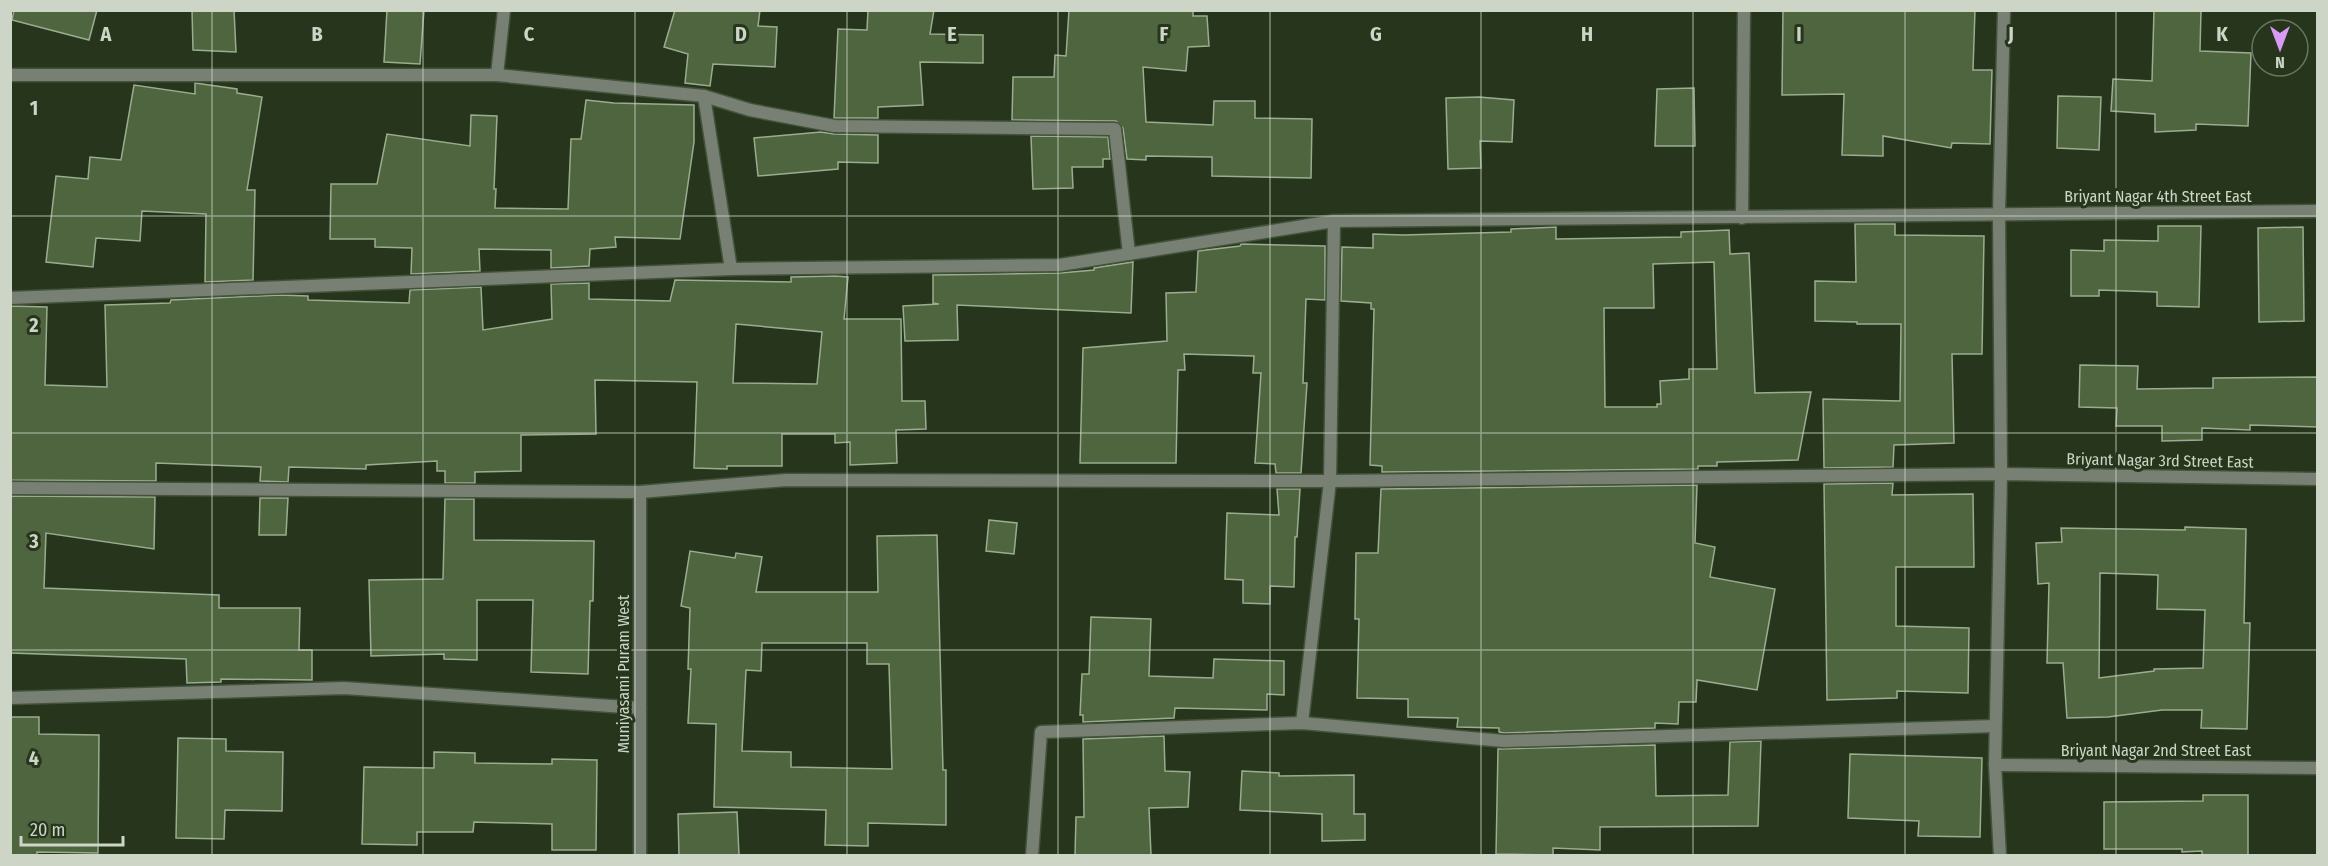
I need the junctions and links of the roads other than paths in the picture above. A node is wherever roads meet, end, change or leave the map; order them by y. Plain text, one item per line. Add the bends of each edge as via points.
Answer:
1 (504, 10) edge
2 (1744, 10) edge
3 (2004, 10) edge
4 (10, 75) edge
5 (497, 75) junction
6 (704, 96) junction
7 (2318, 211) edge
8 (1999, 213) junction
9 (1742, 219) junction
10 (1334, 221) junction
11 (1129, 254) junction
12 (731, 269) junction
13 (10, 298) edge
14 (2001, 474) junction
15 (2318, 480) edge
16 (1330, 481) junction
17 (10, 488) edge
18 (640, 492) junction
19 (10, 698) edge
20 (640, 708) junction
21 (1302, 723) junction
22 (1995, 726) junction
23 (1995, 765) junction
24 (2318, 768) edge
25 (640, 855) edge
26 (1032, 855) edge
27 (2000, 855) edge

1 - 5 street
2 - 9 street
3 - 8 street
4 - 5 street
5 - 6 street
6 - 11 street via 750,110 834,126 1115,129
6 - 12 street
7 - 8 street, Briyant Nagar 4th Street East
8 - 9 street, Briyant Nagar 4th Street East
8 - 14 street
9 - 10 street, Briyant Nagar 4th Street East
10 - 11 street, Briyant Nagar 4th Street East
10 - 16 street
11 - 12 street, Briyant Nagar 4th Street East via 1060,265
12 - 13 street, Briyant Nagar 4th Street East
14 - 15 street, Briyant Nagar 3rd Street East
14 - 16 street, Briyant Nagar 3rd Street East
14 - 22 street
16 - 18 street, Briyant Nagar 3rd Street East via 786,480
16 - 21 street
17 - 18 street, Briyant Nagar 3rd Street East
18 - 20 street, Muniyasami Puram West
19 - 20 street via 344,688
20 - 25 street, Muniyasami Puram West
21 - 22 street via 1504,741
21 - 26 street via 1041,732
22 - 23 street
23 - 24 street, Briyant Nagar 2nd Street East
23 - 27 street

